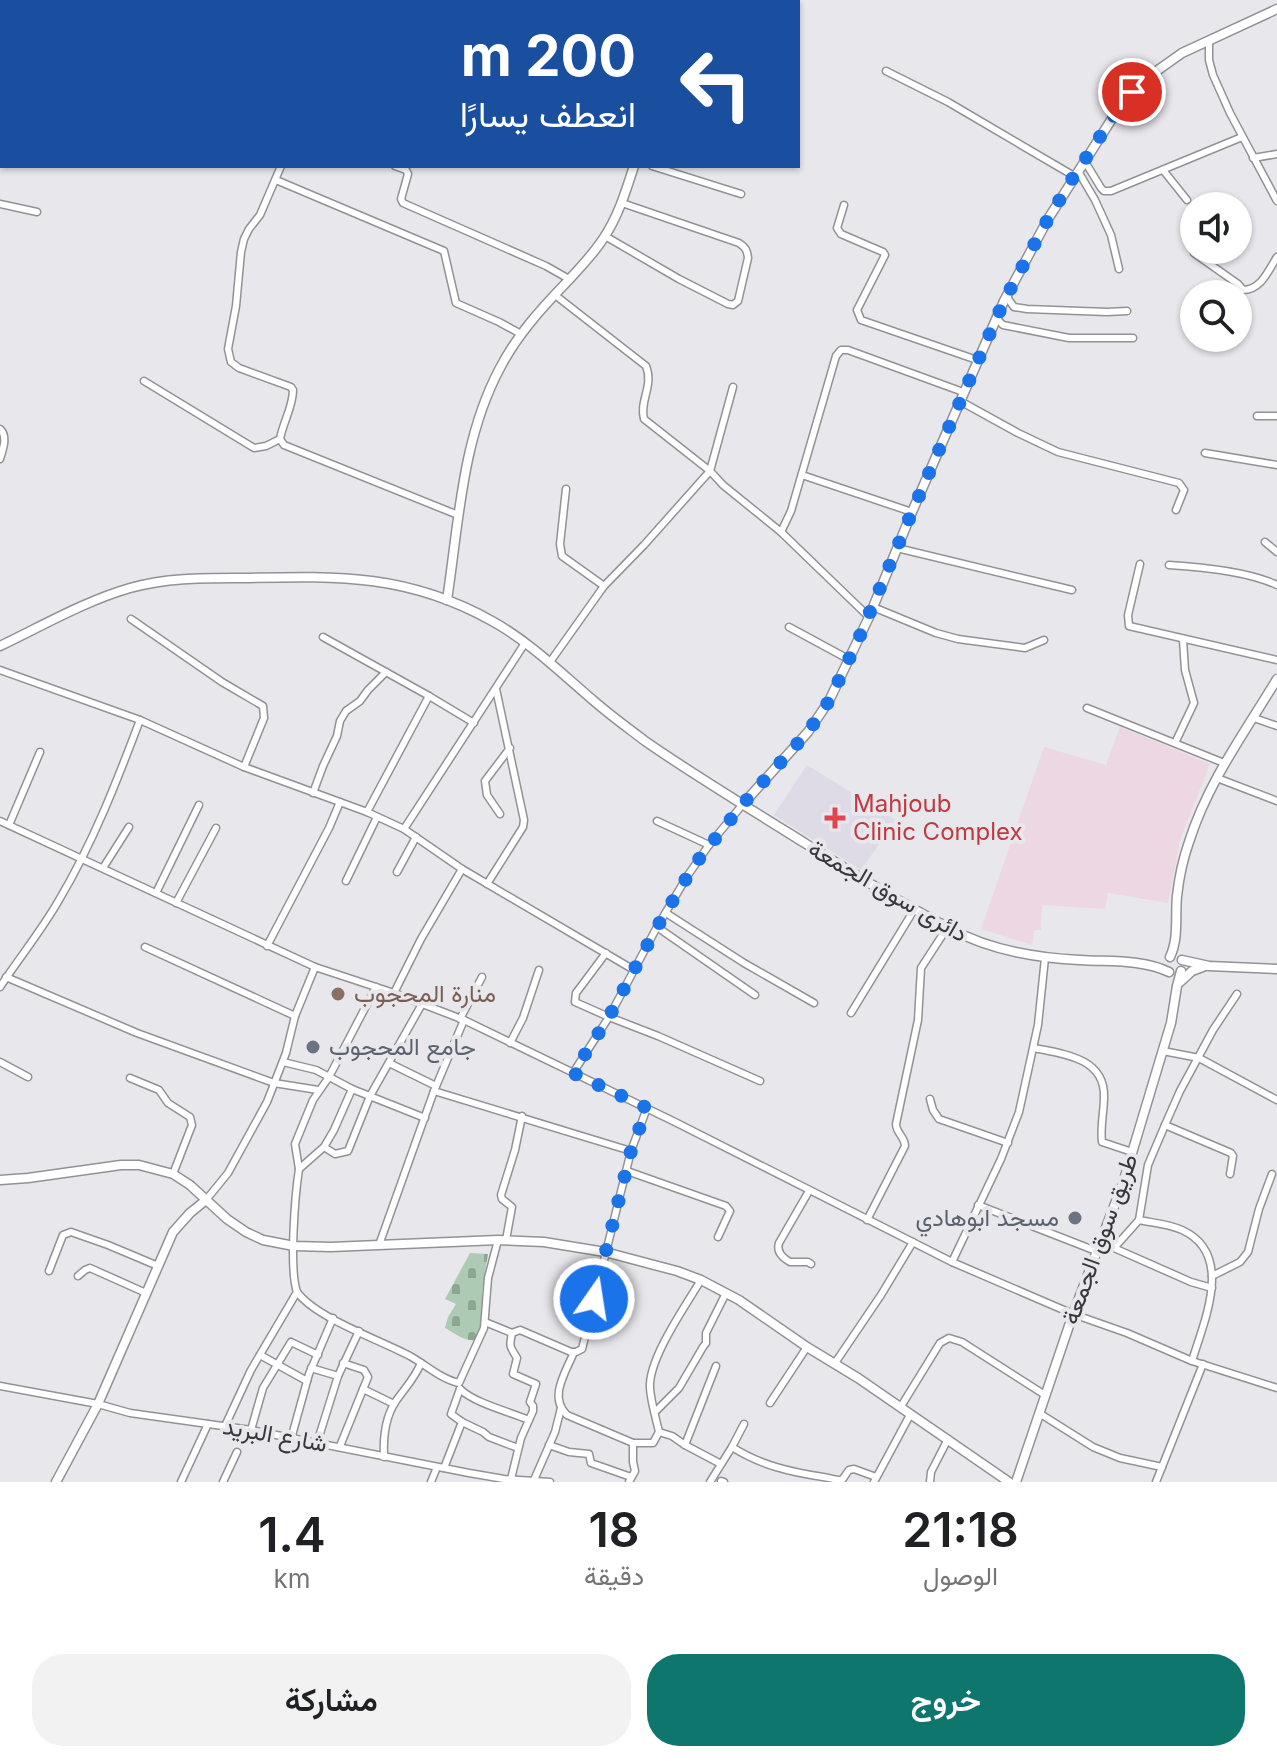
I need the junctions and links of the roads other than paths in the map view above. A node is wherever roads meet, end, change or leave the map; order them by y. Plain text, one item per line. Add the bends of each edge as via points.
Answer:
1 (1277, 9) edge
2 (1209, 41) junction
3 (886, 71) dead end
4 (1242, 137) junction
5 (1277, 154) edge
6 (1253, 158) junction
7 (1084, 160) junction
8 (280, 168) edge
9 (400, 168) edge
10 (633, 168) edge
11 (658, 168) edge
12 (1163, 170) junction
13 (1076, 173) junction
14 (276, 180) junction
15 (1181, 192) edge
16 (741, 194) dead end
17 (1277, 201) edge
18 (622, 203) junction
19 (0, 204) edge
20 (844, 205) dead end
21 (37, 212) dead end
22 (605, 236) junction
23 (1277, 257) edge
24 (1210, 264) edge
25 (1119, 269) dead end
26 (569, 279) junction
27 (555, 295) junction
28 (1006, 296) junction
29 (1127, 311) dead end
30 (996, 318) junction
31 (521, 334) junction
32 (1133, 338) dead end
33 (977, 360) junction
34 (144, 381) dead end
35 (733, 387) dead end
36 (961, 396) junction
37 (1257, 416) dead end
38 (1277, 416) edge
39 (0, 429) edge
40 (280, 439) junction
41 (1205, 453) dead end
42 (0, 459) edge
43 (1277, 465) edge
44 (710, 471) junction
45 (802, 475) junction
46 (566, 489) dead end
47 (1176, 510) dead end
48 (912, 512) junction
49 (458, 515) junction
50 (781, 532) junction
51 (1265, 542) dead end
52 (897, 548) junction
53 (1277, 552) edge
54 (1140, 564) dead end
55 (1169, 565) dead end
56 (1277, 585) edge
57 (604, 586) junction
58 (1072, 590) dead end
59 (447, 600) junction
60 (873, 607) junction
61 (869, 617) junction
62 (131, 619) dead end
63 (789, 627) dead end
64 (323, 637) dead end
65 (1044, 640) dead end
66 (1183, 640) junction
67 (525, 643) junction
68 (0, 646) edge
69 (850, 660) junction
70 (1277, 660) edge
71 (550, 662) junction
72 (0, 670) edge
73 (386, 672) junction
74 (1277, 679) edge
75 (496, 689) junction
76 (429, 696) junction
77 (1087, 708) dead end
78 (1254, 718) junction
79 (140, 720) junction
80 (474, 723) junction
81 (1277, 726) edge
82 (1175, 743) junction
83 (510, 748) junction
84 (40, 752) dead end
85 (1224, 763) junction
86 (244, 767) junction
87 (1217, 778) junction
88 (313, 793) junction
89 (1277, 801) edge
90 (340, 802) junction
91 (743, 804) junction
92 (199, 805) dead end
93 (367, 812) junction
94 (500, 814) dead end
95 (377, 817) junction
96 (0, 821) edge
97 (657, 821) dead end
98 (9, 825) junction
99 (129, 827) dead end
100 (216, 828) dead end
101 (404, 829) junction
102 (416, 837) junction
103 (709, 845) junction
104 (82, 859) junction
105 (103, 868) junction
106 (462, 869) junction
107 (397, 872) dead end
108 (346, 881) dead end
109 (487, 884) junction
110 (156, 893) junction
111 (176, 903) junction
112 (914, 910) junction
113 (666, 913) junction
114 (657, 927) junction
115 (947, 928) junction
116 (1176, 942) junction
117 (267, 946) junction
118 (145, 947) dead end
119 (606, 953) junction
120 (1045, 958) junction
121 (1169, 958) junction
122 (1138, 963) junction
123 (1204, 965) junction
124 (315, 967) junction
125 (1178, 967) junction
126 (1277, 969) edge
127 (539, 970) dead end
128 (634, 970) junction
129 (6, 977) junction
130 (482, 977) dead end
131 (0, 987) edge
132 (376, 987) junction
133 (1176, 992) junction
134 (394, 993) junction
135 (1237, 994) dead end
136 (755, 995) dead end
137 (814, 1003) dead end
138 (422, 1004) junction
139 (851, 1013) dead end
140 (295, 1016) junction
141 (609, 1017) junction
142 (462, 1020) junction
143 (510, 1043) junction
144 (1034, 1048) junction
145 (1163, 1051) junction
146 (1199, 1058) junction
147 (0, 1062) edge
148 (283, 1062) junction
149 (389, 1063) junction
150 (573, 1073) junction
151 (28, 1077) dead end
152 (329, 1077) junction
153 (130, 1078) dead end
154 (760, 1081) dead end
155 (274, 1083) junction
156 (435, 1088) junction
157 (352, 1089) junction
158 (318, 1090) junction
159 (370, 1096) junction
160 (930, 1099) dead end
161 (1277, 1100) edge
162 (647, 1108) junction
163 (522, 1116) junction
164 (425, 1118) junction
165 (1165, 1125) junction
166 (1008, 1143) junction
167 (324, 1147) junction
168 (631, 1151) junction
169 (1132, 1152) junction
170 (299, 1169) junction
171 (627, 1171) junction
172 (173, 1174) junction
173 (1230, 1174) dead end
174 (1272, 1174) dead end
175 (0, 1180) edge
176 (809, 1191) junction
177 (206, 1200) junction
178 (978, 1205) junction
179 (867, 1220) junction
180 (1139, 1220) junction
181 (718, 1237) dead end
182 (502, 1240) junction
183 (913, 1242) junction
184 (294, 1246) junction
185 (379, 1246) junction
186 (1114, 1248) junction
187 (1096, 1251) junction
188 (605, 1252) junction
189 (952, 1262) junction
190 (811, 1264) dead end
191 (158, 1266) junction
192 (49, 1271) dead end
193 (78, 1276) dead end
194 (1212, 1276) junction
195 (701, 1280) junction
196 (1212, 1288) junction
197 (297, 1292) junction
198 (146, 1293) junction
199 (726, 1293) junction
200 (1073, 1314) junction
201 (333, 1318) junction
202 (485, 1322) junction
203 (359, 1331) junction
204 (512, 1333) junction
205 (807, 1347) junction
206 (574, 1352) junction
207 (260, 1355) junction
208 (318, 1355) junction
209 (1192, 1361) junction
210 (343, 1363) junction
211 (421, 1363) junction
212 (835, 1363) junction
213 (277, 1364) junction
214 (1203, 1364) junction
215 (716, 1366) dead end
216 (311, 1368) junction
217 (338, 1376) junction
218 (307, 1381) junction
219 (0, 1386) edge
220 (459, 1386) junction
221 (1277, 1388) edge
222 (363, 1389) junction
223 (1045, 1395) junction
224 (770, 1403) dead end
225 (98, 1404) junction
226 (394, 1404) junction
227 (561, 1408) junction
228 (900, 1408) junction
229 (655, 1412) junction
230 (1039, 1413) junction
231 (910, 1415) junction
232 (529, 1420) junction
233 (462, 1422) junction
234 (208, 1424) junction
235 (744, 1424) dead end
236 (225, 1426) junction
237 (251, 1430) junction
238 (659, 1432) junction
239 (291, 1439) junction
240 (948, 1439) junction
241 (317, 1443) junction
242 (633, 1443) junction
243 (549, 1445) junction
244 (685, 1445) junction
245 (340, 1446) junction
246 (732, 1447) junction
247 (518, 1448) junction
248 (237, 1452) dead end
249 (384, 1457) junction
250 (721, 1464) junction
251 (441, 1467) junction
252 (1162, 1467) junction
253 (630, 1479) edge
254 (875, 1479) edge
255 (506, 1480) edge
256 (534, 1480) junction
257 (56, 1482) edge
258 (181, 1482) edge
259 (223, 1482) edge
260 (431, 1482) edge
261 (550, 1482) edge
262 (710, 1482) edge
263 (930, 1482) edge
264 (1009, 1482) edge
265 (1016, 1482) edge
266 (1156, 1482) edge

1 - 2 street
2 - 4 street via 1213,75
2 - 7 street via 1144,80
3 - 13 street
4 - 6 street
4 - 12 street
5 - 6 street
6 - 17 street
7 - 12 street via 1104,191
7 - 13 street
8 - 14 street
9 - 26 street via 408,174 403,203
10 - 18 street
11 - 16 street
12 - 15 street
13 - 25 street via 1111,235
13 - 28 street
14 - 31 street via 444,251 454,302
14 - 40 street via 244,239 228,349 239,368 293,390
18 - 22 street
18 - 22 street via 745,247 748,258 738,301 728,304
19 - 21 street
20 - 33 street via 837,228 841,234 885,255 857,310 861,320
22 - 26 street
23 - 24 street via 1249,291
26 - 27 street
27 - 31 street
27 - 44 street via 646,366 650,377 644,419
28 - 29 street via 1014,307 1027,309
28 - 30 street
30 - 32 street via 1003,325 1069,338
30 - 33 street
31 - 49 street via 477,421
33 - 36 street
34 - 40 street via 254,448
35 - 44 street
36 - 45 street via 841,350
36 - 47 street via 1058,452 1183,485
36 - 48 street
37 - 38 street
39 - 42 street
40 - 49 street
41 - 43 street
44 - 50 street
44 - 57 street
45 - 48 street
45 - 50 street
46 - 57 street via 562,556
48 - 52 street
49 - 59 street
50 - 61 street
51 - 53 street
52 - 58 street
52 - 60 street
54 - 66 street via 1129,626
55 - 56 street
57 - 71 street
59 - 67 street, دائرى سوق الجمعة
59 - 68 street, دائرى سوق الجمعة via 403,585 345,578 174,580 111,594
60 - 61 street
60 - 65 street via 958,639 1025,648
61 - 69 street
62 - 86 street via 263,706 264,718
63 - 69 street
64 - 73 street
66 - 70 street
66 - 82 street via 1194,703
67 - 71 street, دائرى سوق الجمعة
67 - 75 street
69 - 91 street via 821,714
71 - 91 street, دائرى سوق الجمعة via 636,734
72 - 79 street
73 - 76 street
73 - 88 street via 346,711
74 - 78 street
75 - 80 street
75 - 83 street
76 - 80 street
76 - 93 street
77 - 82 street
78 - 81 street
78 - 85 street
79 - 86 street
79 - 104 street
80 - 101 street
82 - 85 street
83 - 94 street via 485,781
83 - 109 street via 523,827
84 - 98 street
85 - 87 street
86 - 88 street
87 - 89 street
87 - 116 street via 1185,858
88 - 90 street
90 - 93 street
90 - 117 street
91 - 103 street
91 - 112 street, دائرى سوق الجمعة
92 - 110 street
93 - 95 street
95 - 101 street
95 - 108 street
96 - 98 street
97 - 103 street
98 - 104 street
99 - 105 street
100 - 111 street
101 - 102 street
102 - 106 street
102 - 107 street
103 - 113 street
104 - 105 street
104 - 129 street
105 - 110 street
106 - 109 street
106 - 134 street
109 - 119 street
110 - 111 street
111 - 117 street
112 - 115 street, دائرى سوق الجمعة
112 - 139 street
113 - 114 street
113 - 137 street
114 - 128 street
114 - 136 street
115 - 120 street, دائرى سوق الجمعة via 975,941
115 - 179 street via 921,968 918,1020 896,1124 905,1146
116 - 121 street
116 - 123 street via 1188,958
116 - 125 street
117 - 124 street
118 - 140 street
119 - 128 street
119 - 141 street via 575,1002
120 - 122 street, دائرى سوق الجمعة
120 - 144 street
121 - 122 street
121 - 125 street via 1175,956
121 - 125 street via 1166,965
122 - 125 street
123 - 125 street
123 - 126 street
123 - 133 street via 1187,974
124 - 132 street
124 - 140 street
125 - 133 street
127 - 143 street
128 - 141 street
129 - 131 street
129 - 155 street
130 - 142 street
132 - 134 street
132 - 152 street
133 - 145 street, طريق سوق الجمعة
134 - 138 street
135 - 146 street
138 - 142 street
138 - 149 street
140 - 148 street
141 - 150 street
141 - 154 street
142 - 143 street
142 - 156 street
143 - 150 street
144 - 166 street
144 - 169 street via 1080,1059 1101,1076 1102,1142
145 - 146 street
145 - 169 street, طريق سوق الجمعة
146 - 161 street
146 - 165 street
147 - 151 street
148 - 152 street
148 - 155 street
149 - 156 street
149 - 159 street
150 - 162 street
152 - 157 street
152 - 158 street
153 - 172 street via 159,1090 191,1119
155 - 158 street
155 - 177 street via 241,1152
156 - 163 street
156 - 164 street
157 - 159 street
157 - 167 street
158 - 170 street via 295,1144
159 - 164 street
159 - 167 street via 348,1151 335,1154
160 - 166 street via 939,1119
162 - 168 street
162 - 176 street
163 - 168 street
163 - 182 street via 501,1195 512,1207
164 - 185 street
165 - 173 street via 1231,1153
165 - 180 street via 1148,1165
166 - 178 street
167 - 170 street
168 - 171 street
169 - 187 street, طريق سوق الجمعة
170 - 184 street
171 - 181 street via 726,1206 730,1211
171 - 188 street
172 - 175 street via 121,1165
172 - 177 street
174 - 194 street via 1245,1258
176 - 179 street
176 - 190 street via 778,1249 790,1262
177 - 184 street via 246,1232
177 - 191 street via 173,1232
178 - 187 street
178 - 189 street
179 - 183 street
180 - 186 street
180 - 194 street via 1182,1230 1197,1240
182 - 185 street
182 - 188 street
182 - 202 street via 488,1278
183 - 189 street
183 - 212 street
184 - 185 street
184 - 197 street
186 - 187 street
186 - 196 street
187 - 200 street, طريق سوق الجمعة
188 - 195 street
188 - 206 street via 583,1346
189 - 200 street
191 - 192 street via 71,1232 63,1235
191 - 198 street
193 - 198 street via 94,1269
194 - 196 street
195 - 199 street
195 - 229 street via 671,1328 653,1372
196 - 209 street
197 - 201 street
197 - 207 street
198 - 225 street
199 - 205 street
199 - 229 street via 706,1343 679,1388
200 - 209 street
200 - 223 street, طريق سوق الجمعة
201 - 203 street
201 - 208 street
202 - 204 street
202 - 220 street
203 - 210 street
203 - 211 street
204 - 206 street via 520,1330
204 - 232 street via 509,1346 517,1358 513,1374 536,1384
205 - 212 street
205 - 224 street
206 - 227 street via 558,1389
207 - 213 street
207 - 236 street
208 - 213 street via 291,1342
208 - 216 street
209 - 214 street
210 - 217 street
210 - 222 street via 366,1371
211 - 220 street
211 - 226 street
212 - 228 street
213 - 218 street
213 - 237 street via 263,1388
214 - 221 street
214 - 252 street
215 - 244 street
216 - 217 street
216 - 218 street
217 - 241 street
218 - 239 street
219 - 225 street, شارع البريد
220 - 232 street via 463,1393
220 - 233 street via 451,1414
222 - 226 street
222 - 245 street
223 - 228 street via 949,1338 940,1343
223 - 230 street, طريق سوق الجمعة
225 - 234 street, شارع البريد
225 - 257 street
226 - 249 street via 386,1422
227 - 242 street
227 - 243 street
228 - 231 street
229 - 238 street
230 - 252 street via 1093,1447
230 - 265 street, طريق سوق الجمعة
231 - 240 street
231 - 254 street
232 - 247 street
233 - 247 street
233 - 251 street
234 - 236 street, شارع البريد
234 - 258 street
235 - 246 street
236 - 237 street, شارع البريد
237 - 239 street, شارع البريد
238 - 242 street via 653,1443
238 - 244 street
239 - 241 street, شارع البريد
240 - 263 street
240 - 264 street
241 - 245 street, شارع البريد
242 - 253 street via 635,1471
243 - 253 street via 589,1454 591,1463
243 - 256 street
244 - 250 street
245 - 249 street, شارع البريد
246 - 250 street
246 - 254 street via 762,1463 802,1474 842,1480 854,1469
247 - 255 street
248 - 259 street
249 - 251 street, شارع البريد
250 - 262 street
251 - 255 street, شارع البريد
251 - 260 street
252 - 266 street
255 - 256 street, شارع البريد
256 - 261 street, شارع البريد

